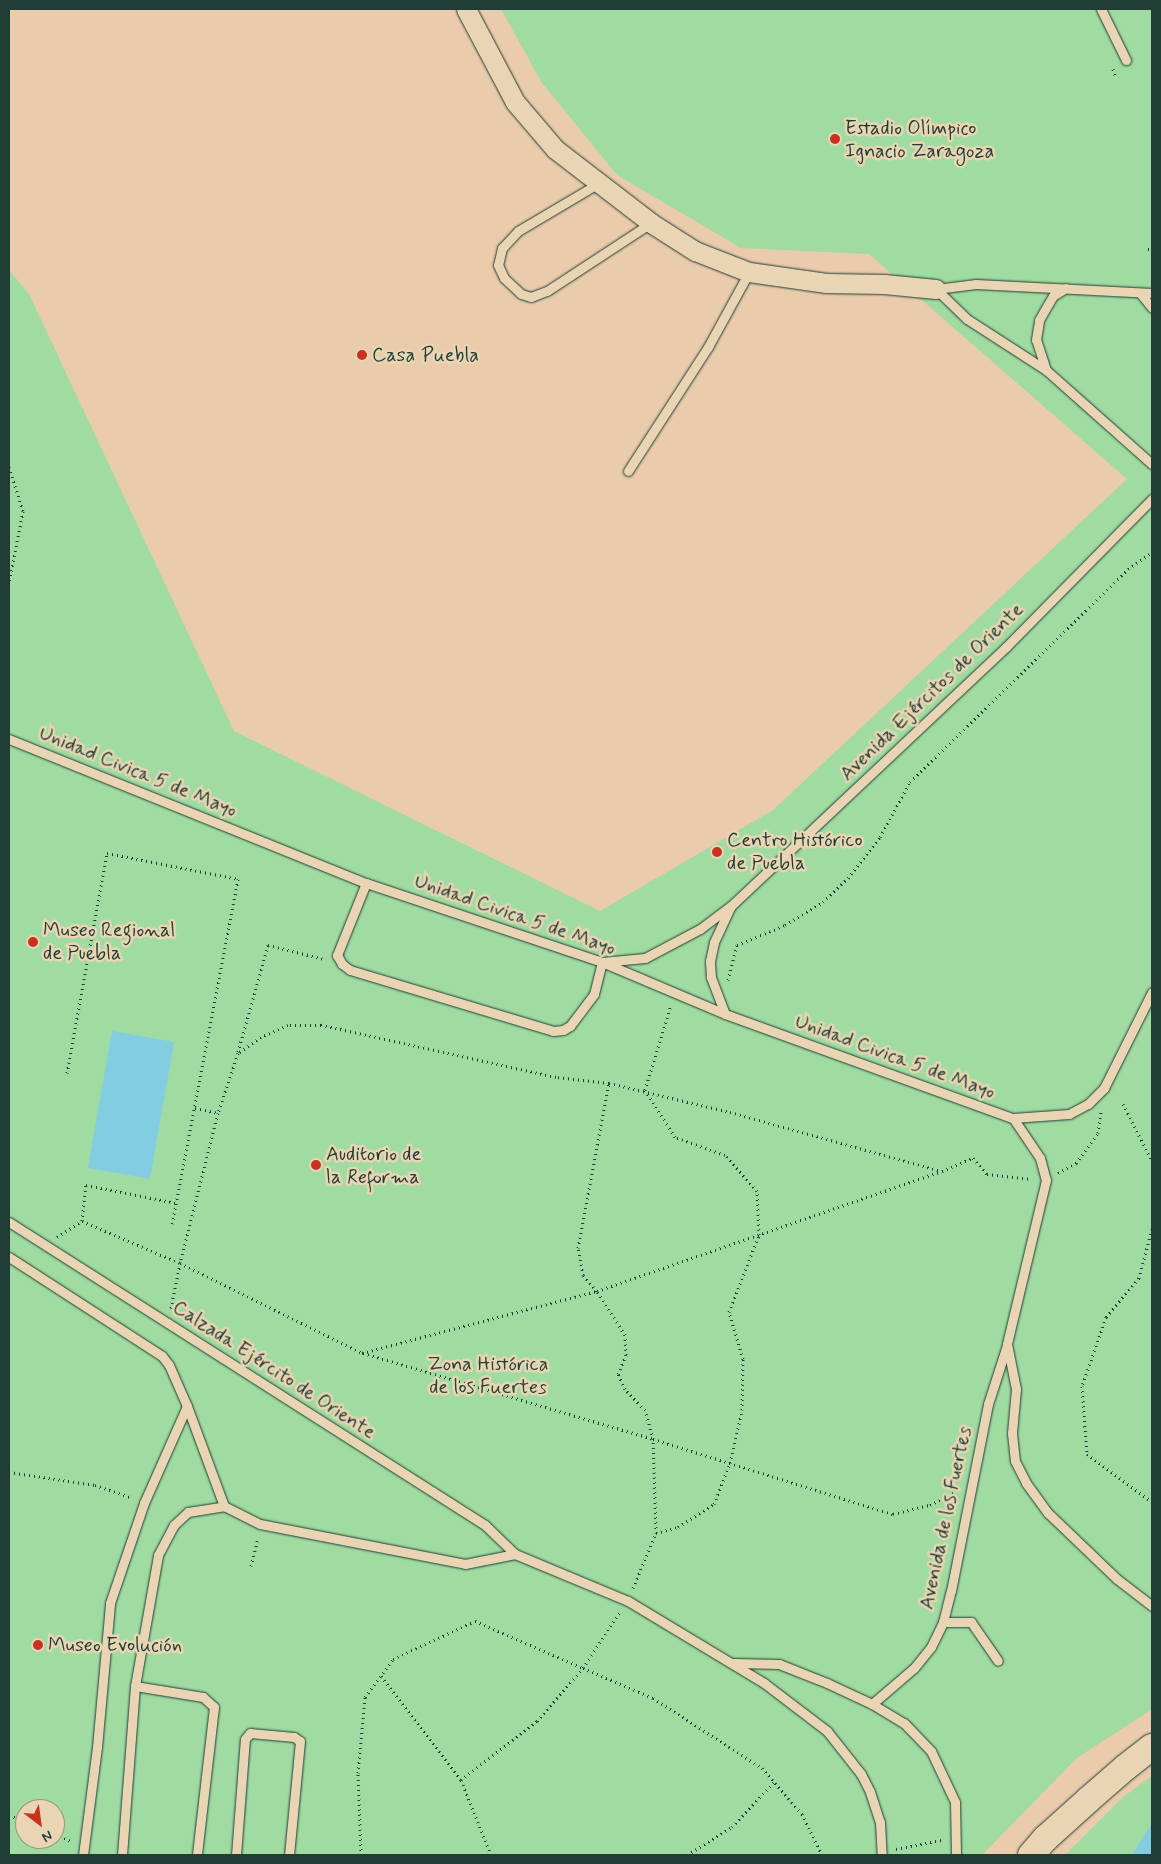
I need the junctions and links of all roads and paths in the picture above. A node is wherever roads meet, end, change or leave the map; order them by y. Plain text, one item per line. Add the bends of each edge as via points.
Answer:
1 (466, 9) edge
2 (1101, 9) edge
3 (1126, 60) dead end
4 (599, 183) junction
5 (652, 223) junction
6 (749, 272) junction
7 (1066, 288) junction
8 (936, 289) junction
9 (1140, 293) junction
10 (1152, 294) edge
11 (1152, 308) edge
12 (1046, 370) junction
13 (1152, 464) edge
14 (9, 466) edge
15 (628, 471) dead end
16 (1152, 499) edge
17 (1152, 552) edge
18 (9, 583) edge
19 (9, 739) edge
20 (366, 883) junction
21 (731, 906) junction
22 (602, 962) junction
23 (342, 964) junction
24 (1152, 992) edge
25 (675, 993) junction
26 (725, 1014) junction
27 (238, 1053) junction
28 (67, 1073) dead end
29 (609, 1083) junction
30 (1104, 1088) junction
31 (645, 1090) junction
32 (1123, 1104) dead end
33 (196, 1108) junction
34 (218, 1113) junction
35 (1013, 1118) junction
36 (1152, 1161) edge
37 (942, 1171) junction
38 (1046, 1180) junction
39 (176, 1203) junction
40 (82, 1221) junction
41 (9, 1222) edge
42 (172, 1224) dead end
43 (1152, 1228) edge
44 (759, 1235) junction
45 (46, 1244) junction
46 (9, 1257) edge
47 (180, 1263) junction
48 (597, 1291) junction
49 (168, 1322) junction
50 (1007, 1344) junction
51 (362, 1353) junction
52 (187, 1406) junction
53 (653, 1439) junction
54 (730, 1463) junction
55 (9, 1472) edge
56 (972, 1484) junction
57 (1152, 1502) edge
58 (144, 1503) junction
59 (224, 1506) junction
60 (260, 1524) junction
61 (656, 1533) junction
62 (515, 1554) junction
63 (251, 1566) dead end
64 (628, 1601) junction
65 (1152, 1606) edge
66 (943, 1622) junction
67 (998, 1661) dead end
68 (731, 1663) junction
69 (583, 1668) junction
70 (381, 1676) junction
71 (135, 1686) junction
72 (872, 1704) junction
73 (1152, 1747) edge
74 (461, 1780) junction
75 (774, 1782) junction
76 (956, 1837) junction
77 (882, 1854) edge
78 (83, 1855) edge
79 (122, 1855) edge
80 (197, 1855) edge
81 (236, 1855) edge
82 (289, 1855) edge
83 (361, 1855) edge
84 (491, 1855) edge
85 (687, 1855) edge
86 (822, 1855) edge
87 (956, 1855) edge
88 (1031, 1855) edge

1 - 4 street via 515,102 555,149
2 - 3 lane
4 - 5 street
4 - 5 lane via 518,231 502,248 498,265 504,278 521,294 531,296 547,291
5 - 6 street via 695,251
6 - 8 street via 826,283
6 - 15 lane via 708,347
7 - 8 lane via 976,284
7 - 9 lane
7 - 12 lane via 1054,296 1039,320 1036,340
8 - 12 lane via 967,319
9 - 10 lane
9 - 11 lane
12 - 13 lane
14 - 18 path via 23,511
16 - 21 lane, Avenida Ejércitos de Oriente via 1006,647
17 - 26 path via 1128,569 910,782 880,837 848,878 829,896 785,925 737,945 729,970
19 - 20 lane, Unidad Civica 5 de Mayo
20 - 22 lane, Unidad Civica 5 de Mayo
20 - 23 lane via 337,955
21 - 22 lane, Avenida Ejércitos de Oriente via 700,929 645,958
21 - 26 lane, Avenida Ejércitos de Oriente via 714,942 710,962 711,977
22 - 23 lane via 594,994 570,1026 553,1031 350,970
22 - 25 lane, Unidad Civica 5 de Mayo
23 - 27 path via 268,945
24 - 30 lane
25 - 26 lane, Unidad Civica 5 de Mayo
25 - 31 path
26 - 35 lane, Unidad Civica 5 de Mayo
27 - 29 path via 261,1037 288,1025 321,1024 556,1077
27 - 34 path
28 - 33 path via 107,853 238,879
29 - 31 path
29 - 48 path via 578,1248 583,1275
30 - 35 lane, Unidad Civica 5 de Mayo via 1088,1104 1069,1114
30 - 38 path via 1098,1133 1076,1163
31 - 37 path
31 - 44 path via 674,1137 725,1155 756,1191
32 - 36 path
33 - 34 path
33 - 39 path
34 - 47 path
35 - 38 lane, Unidad Civica 5 de Mayo via 1040,1158
37 - 38 path via 973,1158 987,1174
37 - 44 path
38 - 50 lane, Avenida de los Fuertes
39 - 40 path via 86,1184
39 - 42 path
40 - 45 path
40 - 47 path
41 - 45 lane, Calzada Ejército de Oriente
43 - 57 path via 1139,1278 1106,1317 1082,1386 1087,1454
44 - 48 path
44 - 54 path via 729,1312 743,1359 742,1410
45 - 49 lane, Calzada Ejército de Oriente
46 - 52 lane via 162,1356
47 - 49 path
47 - 51 path
48 - 51 path
48 - 53 path via 624,1335 626,1355 618,1374 625,1389 645,1410
49 - 62 lane, Calzada Ejército de Oriente via 485,1525
50 - 56 lane, Avenida de los Fuertes via 988,1404
50 - 65 lane, Avenida de los Fuertes via 1016,1389 1012,1448 1026,1483 1048,1513 1117,1579
51 - 53 path
52 - 58 lane
52 - 59 lane
53 - 54 path
53 - 61 path
54 - 56 path via 893,1514 930,1505
54 - 61 path via 714,1504 678,1527
55 - 58 path via 95,1485
56 - 66 lane, Avenida de los Fuertes
58 - 78 lane via 110,1603
59 - 60 lane
59 - 71 lane via 188,1512 174,1525 158,1555
60 - 62 lane via 465,1564
60 - 63 path
61 - 64 path
62 - 64 lane
64 - 68 lane
64 - 69 path
66 - 67 lane via 971,1622
66 - 72 lane, Avenida de los Fuertes via 931,1647 914,1668
68 - 72 lane via 779,1664
68 - 77 lane via 764,1682 827,1731 844,1750 870,1792 880,1822
69 - 70 path via 475,1620 393,1659
69 - 74 path via 537,1721
69 - 75 path via 653,1698 762,1768
70 - 74 path
70 - 83 path via 365,1698 358,1774
71 - 79 lane
71 - 80 lane via 203,1697 214,1707
72 - 76 lane via 904,1723 931,1751 955,1802
73 - 88 main road via 1126,1766
74 - 84 path
75 - 85 path via 732,1827
75 - 86 path via 802,1814
76 - 77 path
76 - 87 lane
81 - 82 lane via 245,1739 250,1733 294,1736 300,1742

